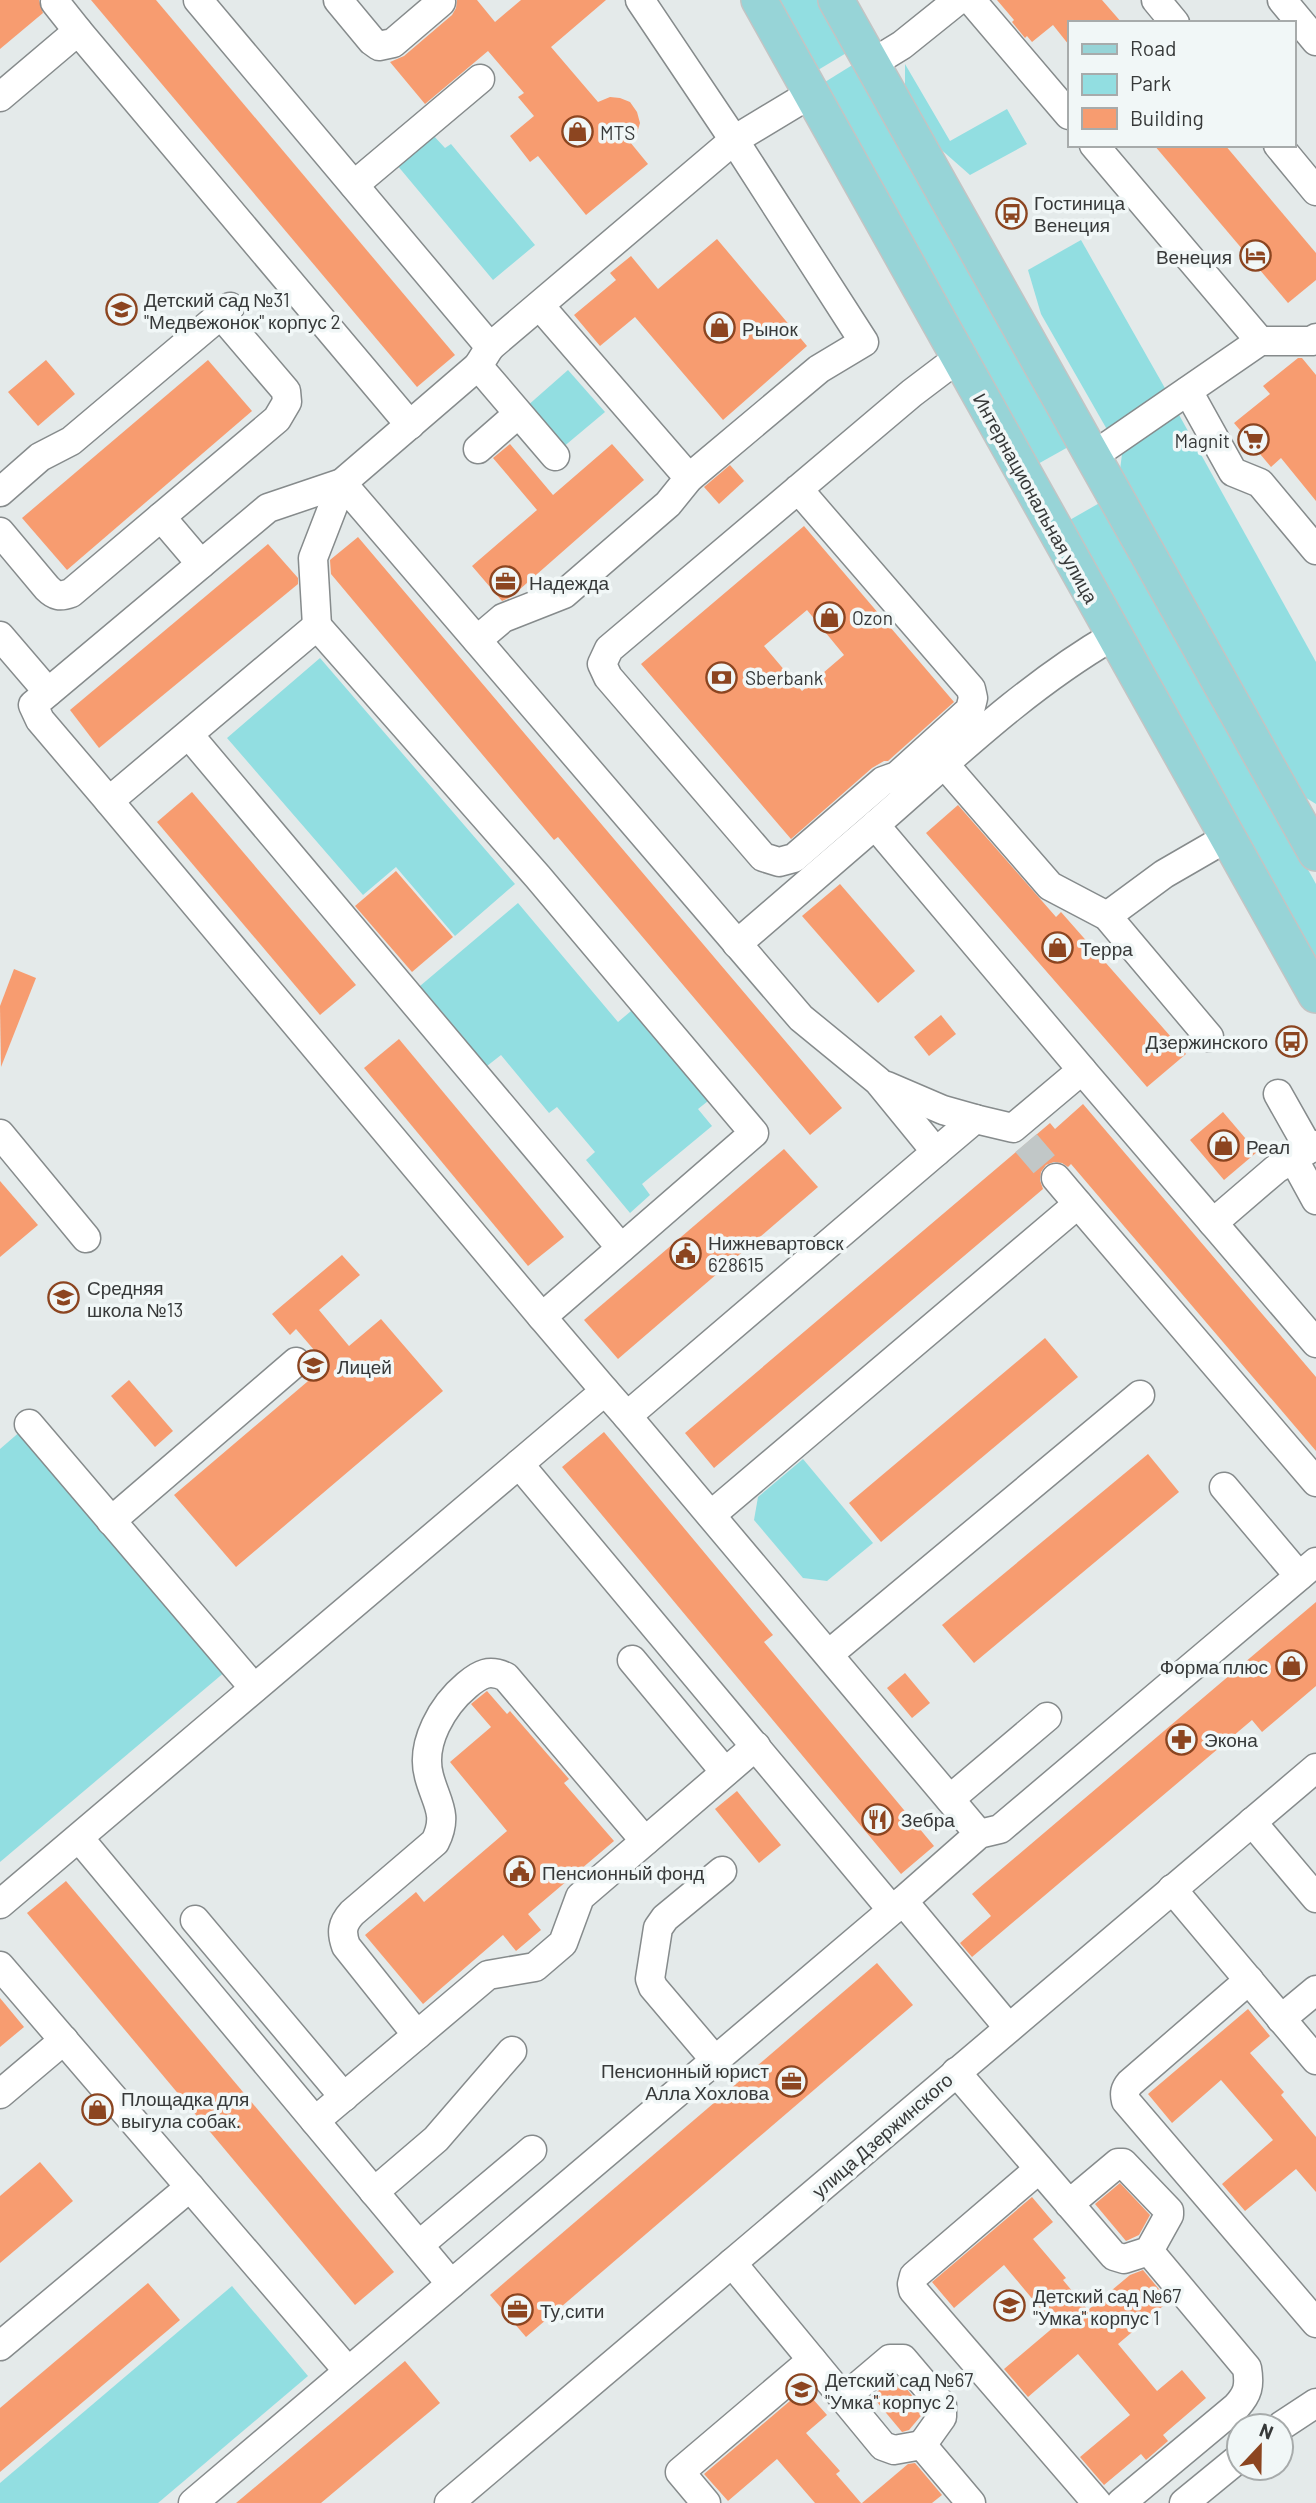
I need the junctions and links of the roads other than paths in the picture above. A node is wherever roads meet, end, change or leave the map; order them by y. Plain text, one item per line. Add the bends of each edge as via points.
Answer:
1 (198, 0) edge
2 (338, 0) edge
3 (640, 0) edge
4 (759, 0) edge
5 (836, 0) edge
6 (958, 0) edge
7 (971, 0) edge
8 (1282, 0) edge
9 (55, 2) dead end
10 (427, 6) edge
11 (78, 31) junction
12 (1316, 41) edge
13 (872, 64) junction
14 (480, 79) dead end
15 (812, 93) junction
16 (0, 97) edge
17 (1068, 115) edge
18 (734, 140) junction
19 (1096, 147) edge
20 (1280, 147) edge
21 (354, 185) junction
22 (1316, 191) edge
23 (540, 306) junction
24 (1260, 341) junction
25 (1315, 342) edge
26 (484, 357) junction
27 (960, 361) junction
28 (1188, 391) junction
29 (518, 414) junction
30 (410, 425) junction
31 (478, 449) dead end
32 (555, 456) dead end
33 (1093, 456) junction
34 (689, 478) junction
35 (342, 483) junction
36 (798, 489) junction
37 (0, 492) edge
38 (161, 517) junction
39 (0, 532) edge
40 (1316, 550) edge
41 (201, 564) junction
42 (317, 626) junction
43 (0, 636) edge
44 (1113, 636) junction
45 (477, 640) junction
46 (48, 692) junction
47 (189, 735) junction
48 (945, 765) junction
49 (109, 801) junction
50 (875, 825) junction
51 (1311, 834) edge
52 (1228, 837) junction
53 (1107, 916) junction
54 (737, 944) junction
55 (1316, 995) edge
56 (1209, 1037) dead end
57 (1082, 1070) junction
58 (878, 1082) junction
59 (1278, 1094) dead end
60 (975, 1119) junction
61 (0, 1134) edge
62 (1306, 1151) edge
63 (936, 1152) junction
64 (1056, 1178) tunnel mouth
65 (1316, 1200) edge
66 (1078, 1203) junction
67 (1213, 1223) junction
68 (86, 1238) dead end
69 (621, 1248) junction
70 (542, 1317) junction
71 (1316, 1343) edge
72 (296, 1362) dead end
73 (605, 1391) junction
74 (1140, 1395) dead end
75 (627, 1416) junction
76 (29, 1424) dead end
77 (519, 1464) junction
78 (1316, 1482) edge
79 (1224, 1487) dead end
80 (711, 1515) junction
81 (111, 1521) junction
82 (1308, 1569) edge
83 (829, 1654) junction
84 (632, 1660) dead end
85 (254, 1688) junction
86 (1047, 1717) dead end
87 (755, 1746) junction
88 (1316, 1768) edge
89 (725, 1772) junction
90 (950, 1799) junction
91 (1252, 1822) junction
92 (979, 1834) junction
93 (79, 1838) junction
94 (645, 1841) junction
95 (722, 1871) dead end
96 (1172, 1889) junction
97 (1316, 1898) edge
98 (0, 1904) edge
99 (897, 1905) junction
100 (195, 1920) dead end
101 (0, 1966) edge
102 (1249, 1980) junction
103 (1316, 1990) edge
104 (1282, 2019) junction
105 (1008, 2027) junction
106 (417, 2035) junction
107 (64, 2040) junction
108 (512, 2051) dead end
109 (715, 2060) junction
110 (1316, 2060) edge
111 (956, 2072) junction
112 (0, 2094) edge
113 (344, 2097) junction
114 (315, 2121) junction
115 (532, 2150) dead end
116 (1039, 2169) junction
117 (190, 2187) junction
118 (374, 2192) junction
119 (1069, 2204) junction
120 (419, 2245) junction
121 (1149, 2251) junction
122 (732, 2263) junction
123 (452, 2284) junction
124 (1316, 2323) edge
125 (0, 2346) edge
126 (812, 2360) junction
127 (348, 2371) junction
128 (844, 2398) junction
129 (1316, 2403) edge
130 (1295, 2417) edge
131 (922, 2445) junction
132 (1225, 2469) edge
133 (193, 2503) edge
134 (449, 2503) edge
135 (706, 2503) edge
136 (971, 2503) edge
137 (1097, 2503) edge
138 (1121, 2503) edge
139 (1184, 2503) edge

1 - 21 street
2 - 10 street via 379,46 393,43
3 - 18 street
4 - 15 main road, Интернациональная улица
5 - 13 main road
6 - 13 street
7 - 17 street
8 - 12 street
9 - 11 street
11 - 16 street
11 - 30 street
13 - 33 main road
14 - 21 street
15 - 18 street
15 - 27 main road, Интернациональная улица
18 - 23 street
18 - 34 street via 864,342 819,369
19 - 24 street
20 - 22 street
21 - 26 street
23 - 26 street
23 - 34 street
24 - 25 street
24 - 28 street
26 - 29 street
26 - 30 street
27 - 36 street via 912,393
27 - 44 main road, Интернациональная улица
28 - 33 street
28 - 40 street via 1233,472 1260,483
29 - 31 street
29 - 32 street
30 - 35 street
33 - 51 main road
34 - 45 street via 668,503 564,594 503,618
35 - 41 street via 268,508
35 - 42 street via 313,558
35 - 45 street
36 - 36 street via 971,689 973,698 971,710 897,776 883,781 794,858 779,862 763,857 608,677 603,664 609,649
37 - 38 street via 40,457 71,441 226,311 286,391 287,402 277,419
38 - 39 street via 63,596 47,588
38 - 41 street
41 - 46 street
42 - 47 street
42 - 69 street via 538,877 754,1133
43 - 46 street
44 - 48 street via 1055,672
44 - 52 main road, Интернациональная улица
45 - 54 street
46 - 49 street via 33,705 40,720
47 - 49 street
47 - 69 street
48 - 50 street
48 - 53 street via 1050,886
49 - 70 street
50 - 54 street
50 - 57 street
52 - 53 street via 1164,874
52 - 55 main road, Интернациональная улица
53 - 56 street
54 - 58 street via 801,1018
57 - 60 street via 1020,1135
57 - 67 street
58 - 60 street via 943,1111
58 - 63 street
59 - 62 street
60 - 63 street
61 - 68 street
62 - 65 street
62 - 67 street via 1276,1169
63 - 75 street
64 - 66 street
66 - 78 street
66 - 80 street
67 - 71 street
69 - 70 street
70 - 73 street
72 - 81 street
73 - 75 street
73 - 77 street
74 - 83 street
75 - 80 street
76 - 81 street
77 - 85 street
77 - 87 street
79 - 82 street
80 - 83 street
81 - 85 street
82 - 92 street via 1000,1829
83 - 90 street
84 - 89 street
85 - 93 street
86 - 90 street
87 - 89 street
87 - 99 street
88 - 91 street, улица Дзержинского
89 - 94 street
90 - 92 street
91 - 96 street, улица Дзержинского
91 - 97 street
92 - 99 street
93 - 98 street
93 - 114 street
94 - 106 street via 580,1897 563,1943 535,1967 488,1975
94 - 106 street via 506,1677 480,1675 461,1690 439,1720 426,1761 442,1811 440,1832 435,1842 344,1921 342,1934 346,1946
95 - 109 street via 658,1928 650,1979
96 - 102 street
96 - 105 street, улица Дзержинского
99 - 105 street
99 - 109 street
100 - 113 street
101 - 107 street
102 - 104 street
102 - 124 street via 1130,2083 1124,2095
103 - 104 street
104 - 110 street
105 - 111 street, улица Дзержинского
106 - 113 street
107 - 112 street
107 - 117 street
108 - 118 street via 436,2139
109 - 123 street
111 - 116 street
111 - 122 street, улица Дзержинского
113 - 114 street
114 - 118 street
115 - 120 street
116 - 119 street
116 - 137 street via 914,2276 912,2284
117 - 125 street
117 - 127 street
118 - 120 street
119 - 121 street via 1114,2256 1124,2259
119 - 121 street via 1118,2163 1128,2165 1169,2211
120 - 123 street
121 - 138 street via 1247,2368 1250,2384 1236,2407
122 - 126 street
122 - 134 street, улица Дзержинского
123 - 127 street
126 - 128 street
126 - 135 street via 680,2472
127 - 133 street
128 - 131 street via 883,2446 890,2450
128 - 131 street via 890,2359 907,2361 942,2405 942,2417
129 - 130 street
131 - 136 street
132 - 139 street

